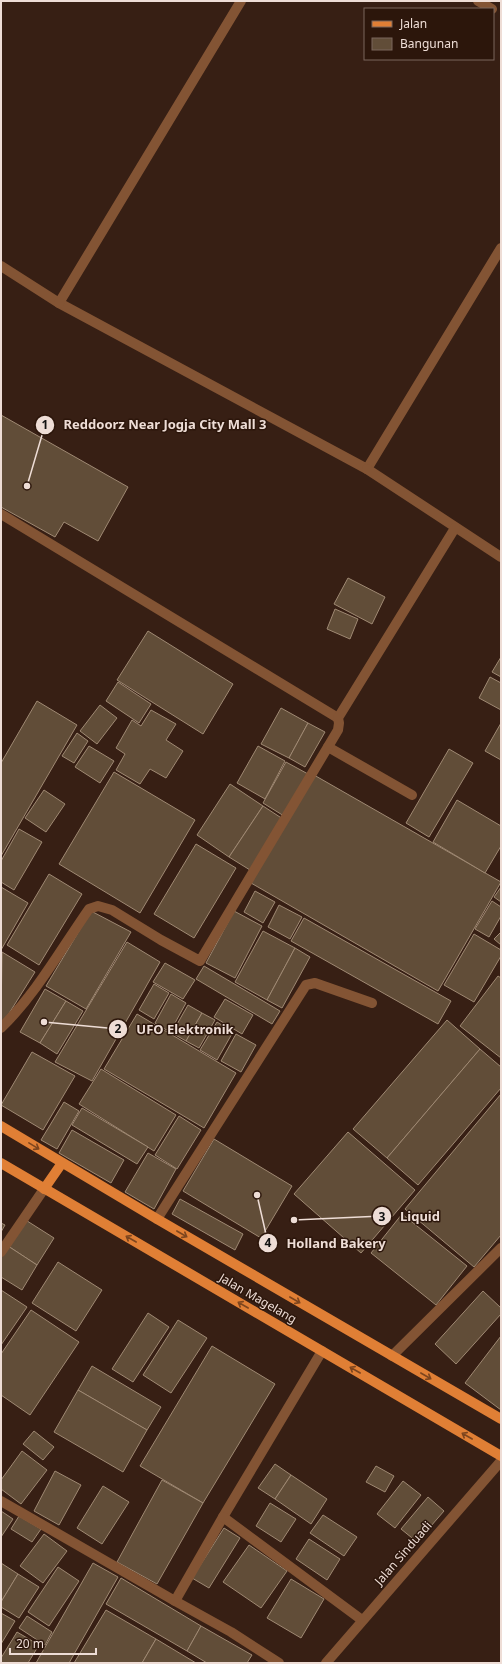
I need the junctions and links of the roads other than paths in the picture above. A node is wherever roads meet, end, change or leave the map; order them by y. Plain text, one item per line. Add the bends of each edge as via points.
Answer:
1 (241, 1) edge
2 (478, 1) edge
3 (491, 8) edge
4 (501, 248) edge
5 (1, 266) edge
6 (59, 303) junction
7 (367, 469) junction
8 (1, 514) edge
9 (455, 528) junction
10 (501, 557) edge
11 (338, 718) junction
12 (328, 747) junction
13 (412, 795) dead end
14 (372, 1003) dead end
15 (1, 1028) edge
16 (1, 1126) edge
17 (1, 1163) edge
18 (62, 1163) junction
19 (44, 1189) junction
20 (157, 1220) junction
21 (501, 1248) edge
22 (1, 1252) edge
23 (322, 1351) junction
24 (392, 1356) junction
25 (501, 1419) edge
26 (501, 1456) edge
27 (501, 1460) edge
28 (1, 1501) edge
29 (223, 1517) junction
30 (175, 1601) junction
31 (362, 1620) junction
32 (279, 1663) edge
33 (326, 1663) edge

1 - 6 street
2 - 3 street
4 - 7 street
5 - 6 street
6 - 7 street
7 - 9 street
8 - 11 street
9 - 10 street
9 - 11 street
11 - 12 street via 338,730
12 - 13 street
12 - 15 street via 200,961 112,910 94,907 89,910 44,976
14 - 20 street via 315,983 306,985
16 -> 18 main road, Jalan Magelang
17 - 19 main road, Jalan Magelang
18 - 19 main road
18 - 20 main road, Jalan Magelang
19 - 22 street
23 -> 19 main road, Jalan Magelang
20 -> 24 main road, Jalan Magelang
21 - 24 street
26 -> 23 main road, Jalan Magelang
23 - 29 street
24 -> 25 main road, Jalan Magelang
27 - 31 street, Jalan Sinduadi
28 - 30 street
29 - 30 street
29 - 31 street
30 - 32 street via 231,1632
31 - 33 street, Jalan Sinduadi

